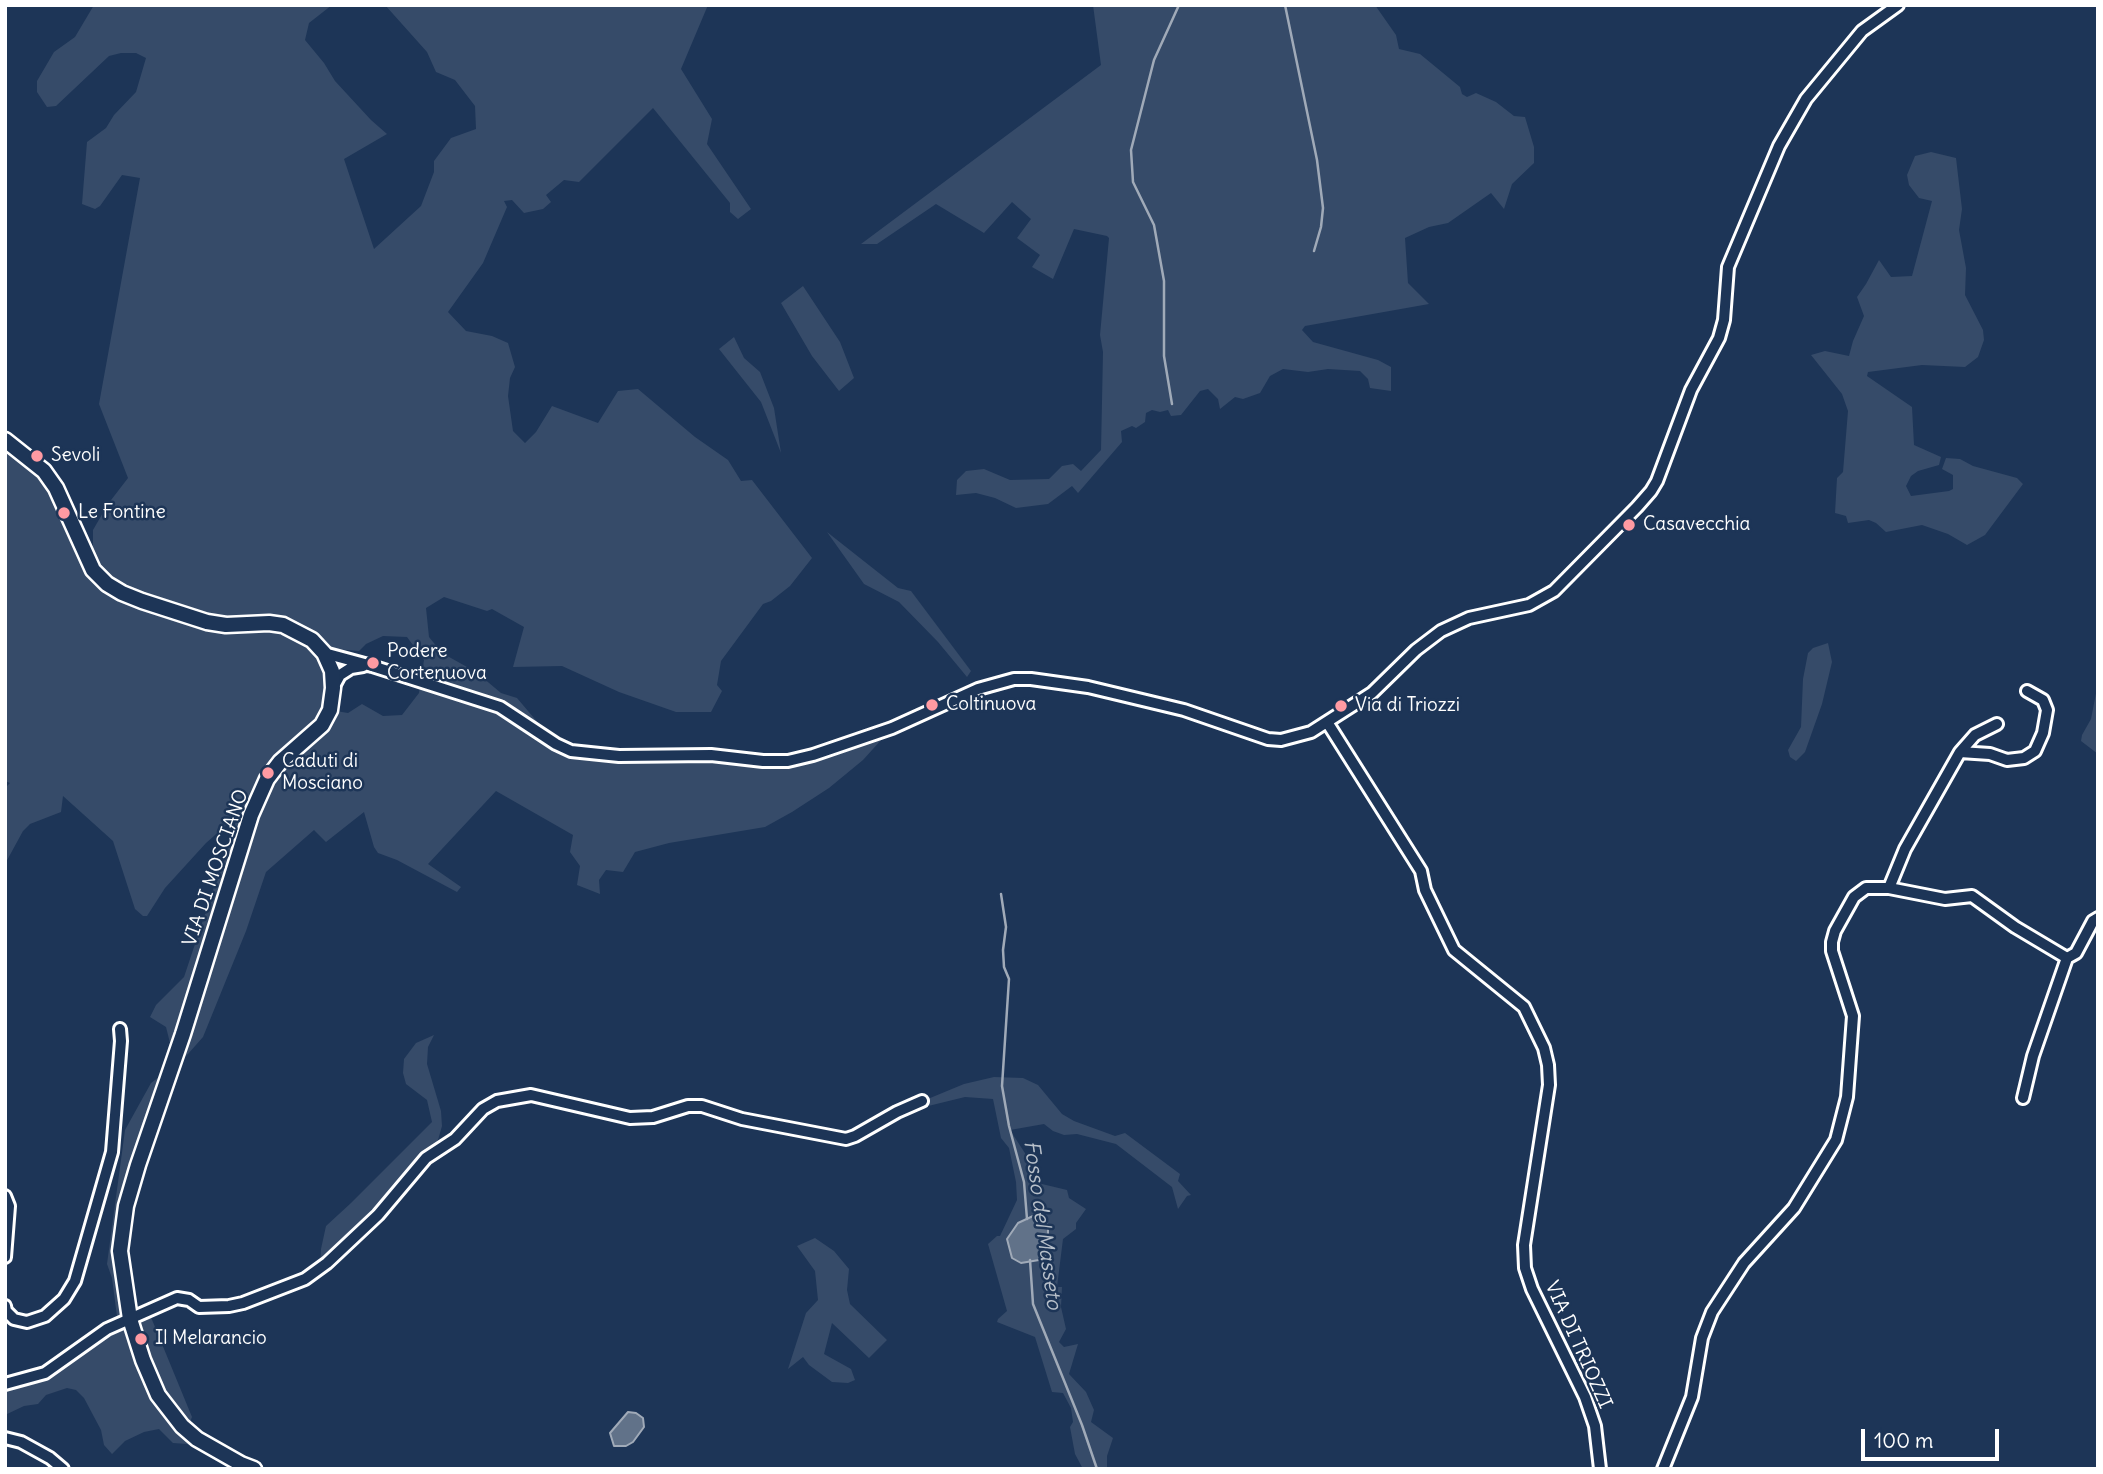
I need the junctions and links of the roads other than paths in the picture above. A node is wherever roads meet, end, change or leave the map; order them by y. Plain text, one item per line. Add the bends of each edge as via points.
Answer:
1 (1898, 5) edge
2 (5, 440) edge
3 (324, 653) junction
4 (369, 666) junction
5 (333, 688) junction
6 (2027, 691) dead end
7 (1327, 722) junction
8 (1997, 724) dead end
9 (1960, 752) junction
10 (1889, 888) junction
11 (2098, 918) edge
12 (2067, 958) junction
13 (120, 1029) dead end
14 (2023, 1098) dead end
15 (922, 1101) dead end
16 (5, 1196) edge
17 (5, 1257) edge
18 (5, 1306) edge
19 (130, 1319) junction
20 (5, 1384) edge
21 (5, 1438) edge
22 (63, 1469) edge
23 (254, 1469) edge
24 (1600, 1469) edge
25 (1663, 1469) edge

1 - 7 street via 1862,31 1806,99 1779,146 1728,267 1719,338 1691,390 1651,491 1554,591 1529,605 1469,618 1441,631 1372,693
2 - 3 main road via 44,471 93,570 107,584 207,622 283,625 312,640
3 - 4 street
3 - 5 main road, VIA DI MOSCIANO
4 - 5 street via 351,668
4 - 7 street via 500,707 571,751 618,756 711,755 788,761 892,728 978,689 1014,679 1088,687 1184,709 1281,740
5 - 19 main road, VIA DI MOSCIANO via 322,725 267,779 218,916 126,1206 120,1251
6 - 9 street via 2043,699 2047,710 2035,751 2007,760
7 - 24 street, VIA DI TRIOZZI via 1421,871 1424,890 1454,950 1524,1007 1544,1048 1549,1085 1524,1245 1525,1268 1585,1397 1595,1426
8 - 9 street via 1975,735
9 - 10 street via 1905,849
10 - 12 street via 1945,899 1972,896
10 - 25 street via 1866,888 1854,897 1832,942 1853,1016 1847,1097 1836,1140 1794,1208 1744,1263 1712,1312 1702,1338 1692,1397
11 - 12 street via 2076,953
12 - 14 street
13 - 18 street via 112,1152 75,1281 45,1316 27,1322 14,1319
15 - 19 street via 846,1139 742,1119 702,1105 630,1118 531,1096 497,1101 426,1158 378,1214 305,1279 243,1303 199,1307 177,1298
16 - 17 street via 9,1206
19 - 20 street via 107,1329 45,1373
19 - 23 main road, VIA DI MOSCIANO via 158,1395 182,1426 214,1450
21 - 22 street via 21,1442

